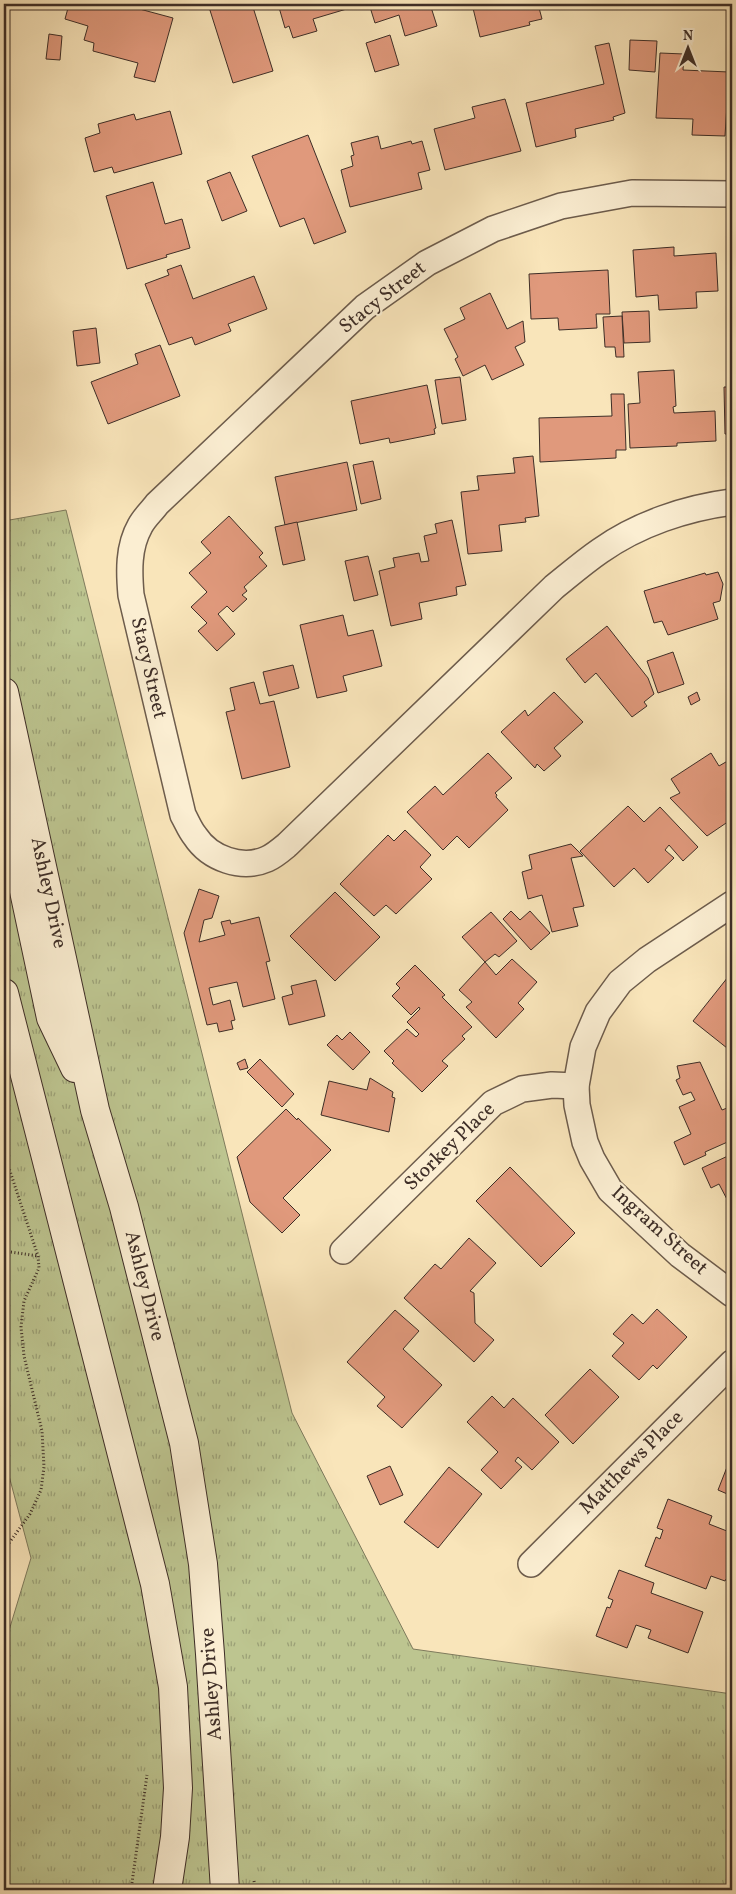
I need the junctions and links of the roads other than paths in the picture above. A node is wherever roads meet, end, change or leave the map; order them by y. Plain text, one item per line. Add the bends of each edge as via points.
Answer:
1 (732, 194) edge
2 (732, 502) edge
3 (4, 692) edge
4 (4, 797) edge
5 (732, 904) edge
6 (4, 994) edge
7 (576, 1086) junction
8 (95, 1110) junction
9 (343, 1251) dead end
10 (732, 1294) edge
11 (732, 1363) edge
12 (531, 1564) dead end
13 (167, 1890) edge
14 (224, 1890) edge

1 - 2 street, Stacy Street via 632,194 561,206 492,229 427,263 365,307 157,504 140,525 135,538 129,566 130,595 183,816 195,838 213,854 234,863 268,859 287,845 554,587 593,556 651,523 704,505
3 - 8 main road, Ashley Drive
4 - 8 main road via 52,1018
5 - 7 street, Ingram Street via 647,960 620,982 598,1012 583,1047
6 - 13 main road, Ashley Drive via 155,1584 173,1687 178,1788
7 - 9 street, Storkey Place via 522,1089 493,1103
7 - 10 street, Ingram Street via 585,1142 610,1190 680,1255
8 - 14 main road, Ashley Drive via 124,1208 184,1443 203,1564
11 - 12 street, Matthews Place

